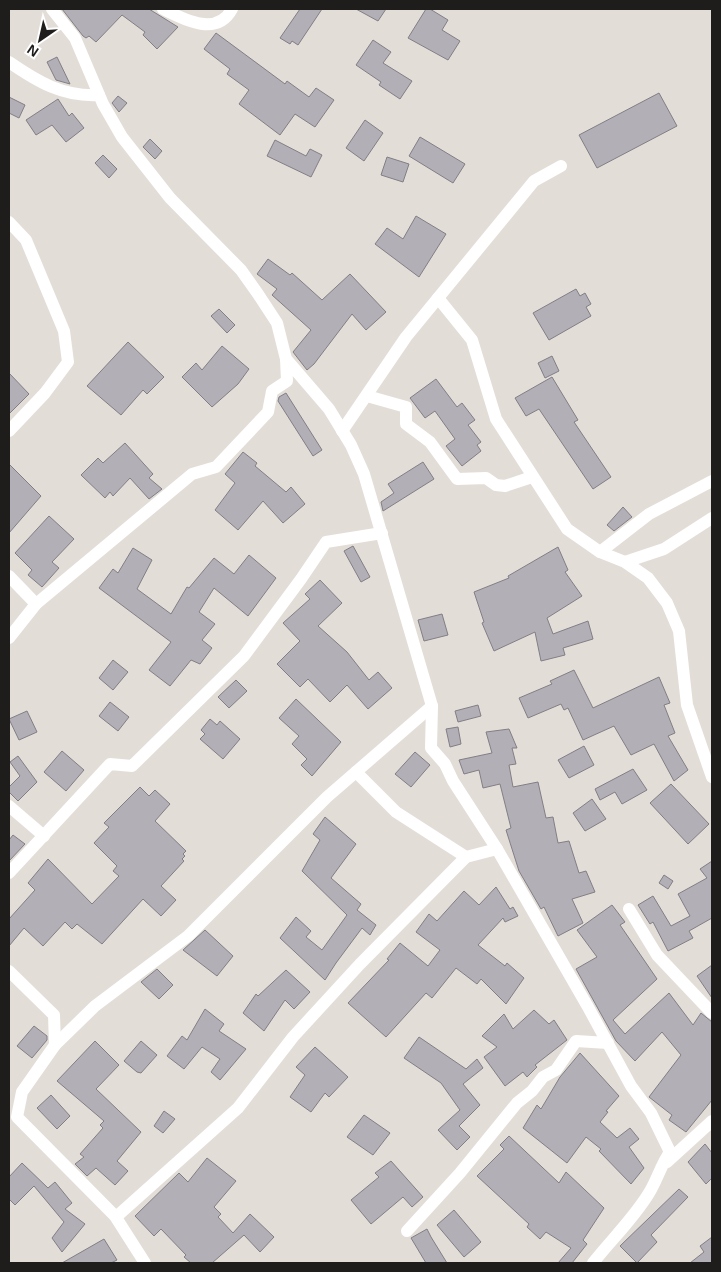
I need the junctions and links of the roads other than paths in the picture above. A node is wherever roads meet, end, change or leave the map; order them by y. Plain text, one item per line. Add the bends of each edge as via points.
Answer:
1 (52, 9) edge
2 (163, 9) edge
3 (232, 9) edge
4 (9, 62) edge
5 (99, 95) junction
6 (561, 166) dead end
7 (9, 222) edge
8 (438, 298) junction
9 (286, 359) junction
10 (367, 396) junction
11 (9, 431) edge
12 (342, 431) junction
13 (532, 478) junction
14 (712, 480) edge
15 (712, 518) edge
16 (382, 533) junction
17 (600, 552) junction
18 (625, 562) junction
19 (9, 576) edge
20 (36, 604) junction
21 (9, 638) edge
22 (432, 706) junction
23 (356, 772) junction
24 (712, 777) edge
25 (9, 806) edge
26 (44, 836) junction
27 (497, 849) junction
28 (466, 857) junction
29 (9, 873) edge
30 (629, 909) dead end
31 (9, 971) edge
32 (712, 1013) edge
33 (608, 1042) junction
34 (55, 1044) junction
35 (712, 1121) edge
36 (659, 1169) junction
37 (116, 1217) junction
38 (407, 1231) dead end
39 (145, 1263) edge
40 (593, 1263) edge

1 - 5 street via 75,38
2 - 3 street via 198,24 218,23 228,17
4 - 5 street via 60,91 78,96
5 - 9 street via 122,137 144,167 241,270 258,294 276,323
6 - 8 street via 534,181
7 - 11 street via 26,240 64,331 68,362 45,393
8 - 10 street via 406,337
8 - 13 street via 472,340 496,419
9 - 12 street via 329,410
9 - 20 street via 287,381 272,391 268,412 216,467 192,474
10 - 12 street
10 - 13 street via 406,407 406,424 430,442 457,479 486,478 496,485 505,486
12 - 16 street via 364,474
13 - 17 street via 567,529
14 - 17 street via 648,514
15 - 18 street via 664,549
16 - 22 street
16 - 26 street via 326,542 244,656 132,766 110,764
17 - 18 street
18 - 24 street via 648,578 679,631 687,705
19 - 20 street
20 - 21 street
22 - 23 street
22 - 27 street via 431,748 446,764 453,781
23 - 28 street via 396,812
23 - 34 street via 188,936 95,1006
25 - 26 street
26 - 29 street
27 - 28 street
27 - 33 street
28 - 37 street via 299,1030 238,1108
30 - 32 street via 657,955
31 - 34 street via 54,1015
33 - 36 street via 631,1086 651,1113 670,1152
33 - 38 street via 576,1041 556,1070 543,1077 517,1103
34 - 37 street via 22,1092 17,1117
35 - 36 street
36 - 40 street via 648,1195
37 - 39 street

